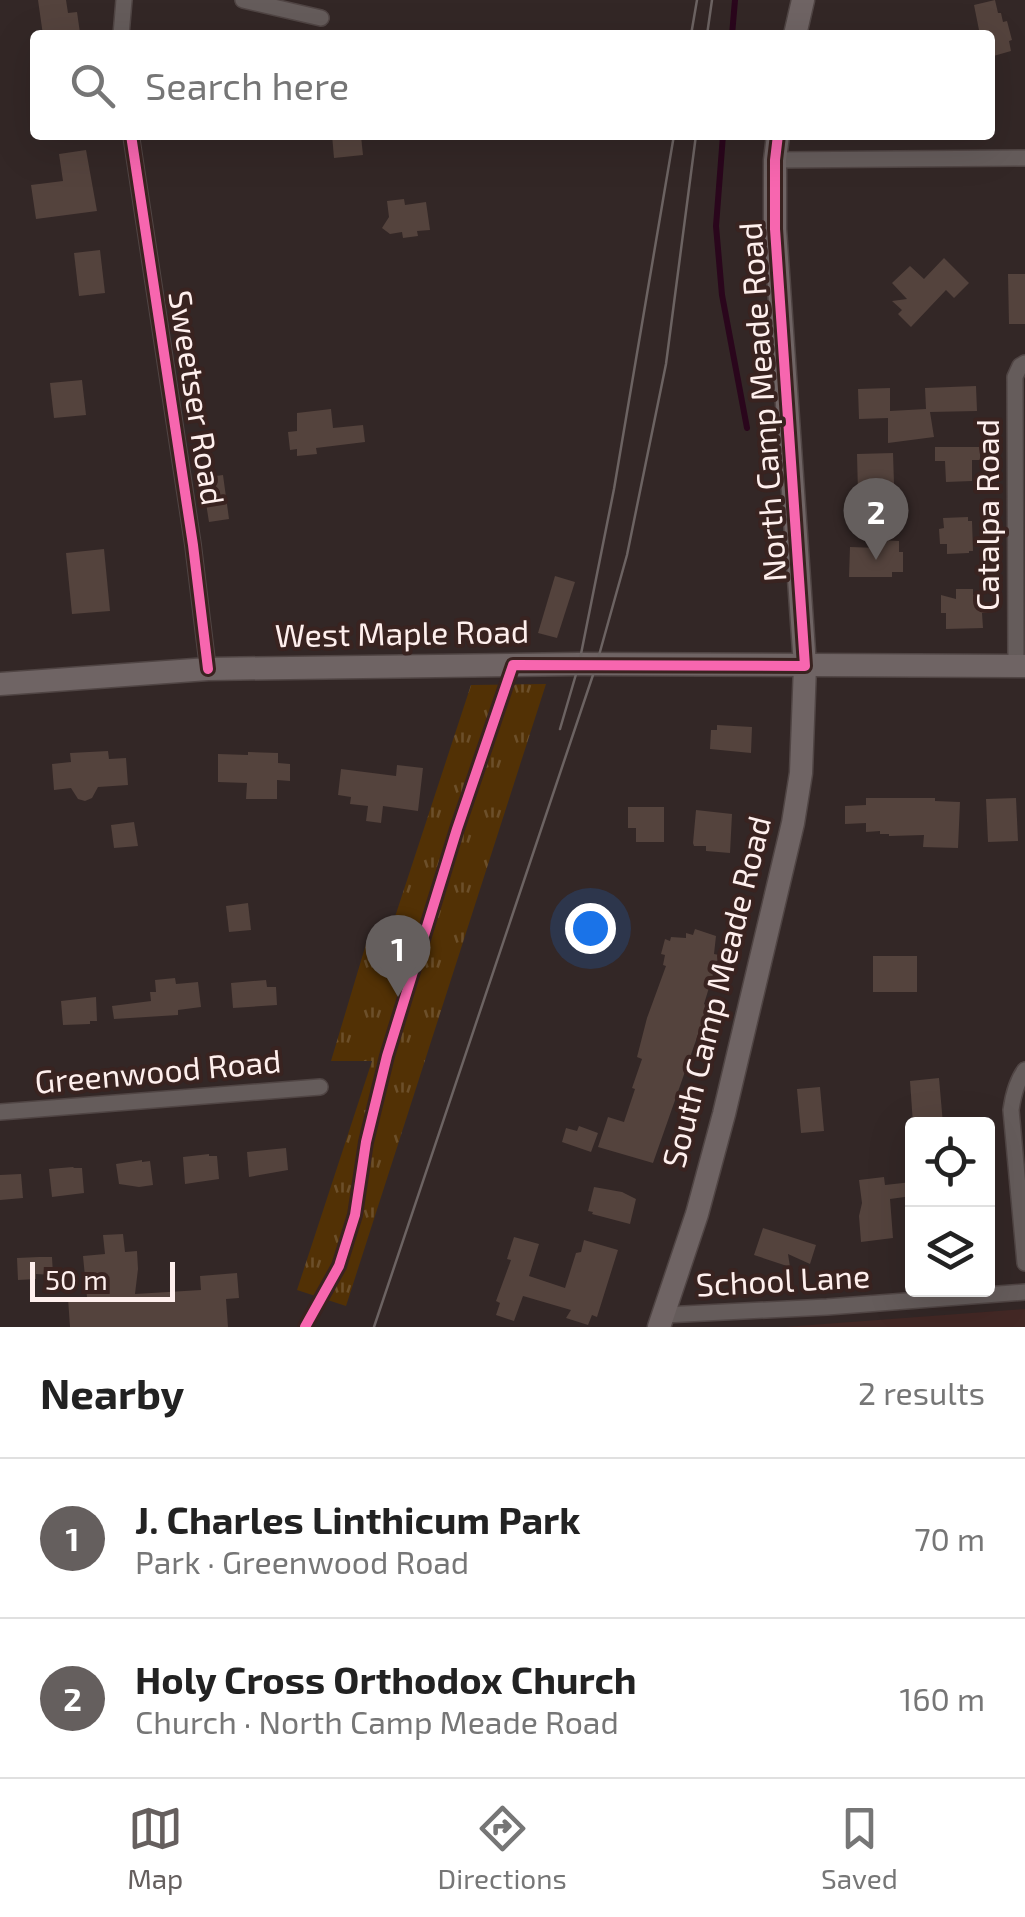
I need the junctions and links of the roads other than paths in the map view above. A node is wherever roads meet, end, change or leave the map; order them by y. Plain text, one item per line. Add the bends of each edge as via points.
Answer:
1 (124, 0) edge
2 (243, 0) edge
3 (802, 0) edge
4 (321, 18) dead end
5 (121, 30) edge
6 (796, 30) edge
7 (133, 140) edge
8 (777, 140) edge
9 (1025, 158) edge
10 (775, 160) junction
11 (1023, 364) edge
12 (805, 666) junction
13 (1020, 666) edge
14 (208, 668) junction
15 (0, 684) edge
16 (1025, 1070) edge
17 (320, 1087) dead end
18 (0, 1112) edge
19 (1025, 1262) edge
20 (1025, 1292) edge
21 (661, 1321) edge

1 - 5 street
2 - 4 street
3 - 6 main road
7 - 14 street, Sweetser Road
8 - 10 main road, North Camp Meade Road
9 - 10 street
10 - 12 main road, North Camp Meade Road
11 - 13 street, Catalpa Road via 1015,377
12 - 13 main road, West Maple Road
12 - 14 main road, West Maple Road
12 - 21 main road, South Camp Meade Road via 793,823 724,1114
14 - 15 main road, West Maple Road
16 - 19 street via 1011,1110
17 - 18 street, Greenwood Road
20 - 21 street, School Lane

